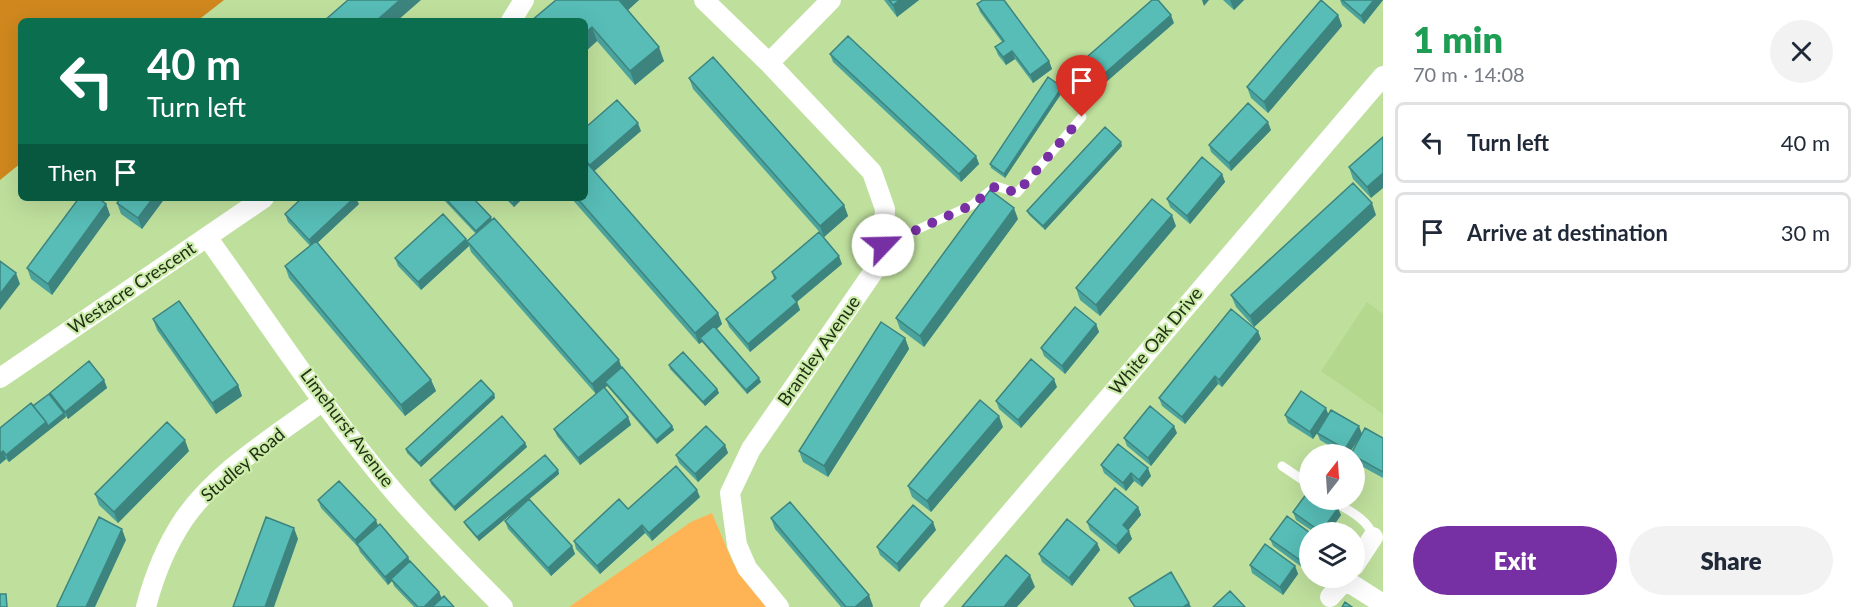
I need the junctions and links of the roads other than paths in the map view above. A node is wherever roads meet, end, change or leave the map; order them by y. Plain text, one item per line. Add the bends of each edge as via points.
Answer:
1 (524, 0) edge
2 (704, 0) edge
3 (831, 0) edge
4 (513, 18) edge
5 (769, 63) junction
6 (1383, 76) edge
7 (1082, 117) dead end
8 (260, 201) edge
9 (207, 237) junction
10 (883, 245) junction
11 (0, 378) edge
12 (324, 400) junction
13 (1282, 466) dead end
14 (1299, 478) edge
15 (1346, 510) edge
16 (1373, 537) joint
17 (1365, 549) edge
18 (1337, 588) edge
19 (1365, 588) edge
20 (1330, 597) dead end
21 (1383, 604) edge
22 (146, 607) edge
23 (503, 607) edge
24 (779, 607) edge
25 (930, 607) edge

1 - 4 street
2 - 5 street, Brantley Avenue
3 - 5 street
5 - 10 street, Brantley Avenue via 872,172 885,209
6 - 25 street, White Oak Drive
7 - 10 lane via 1017,193 996,186 972,205
8 - 9 street, Westacre Crescent
9 - 11 street, Westacre Crescent
9 - 12 street, Limehurst Avenue
10 - 24 street, Brantley Avenue via 876,268 751,449 730,493 737,545 747,568
12 - 22 street, Studley Road via 240,462 206,493 168,548
12 - 23 street, Limehurst Avenue via 397,495
13 - 14 lane
15 - 16 lane via 1366,523
16 - 17 street
18 - 20 street
19 - 21 street

